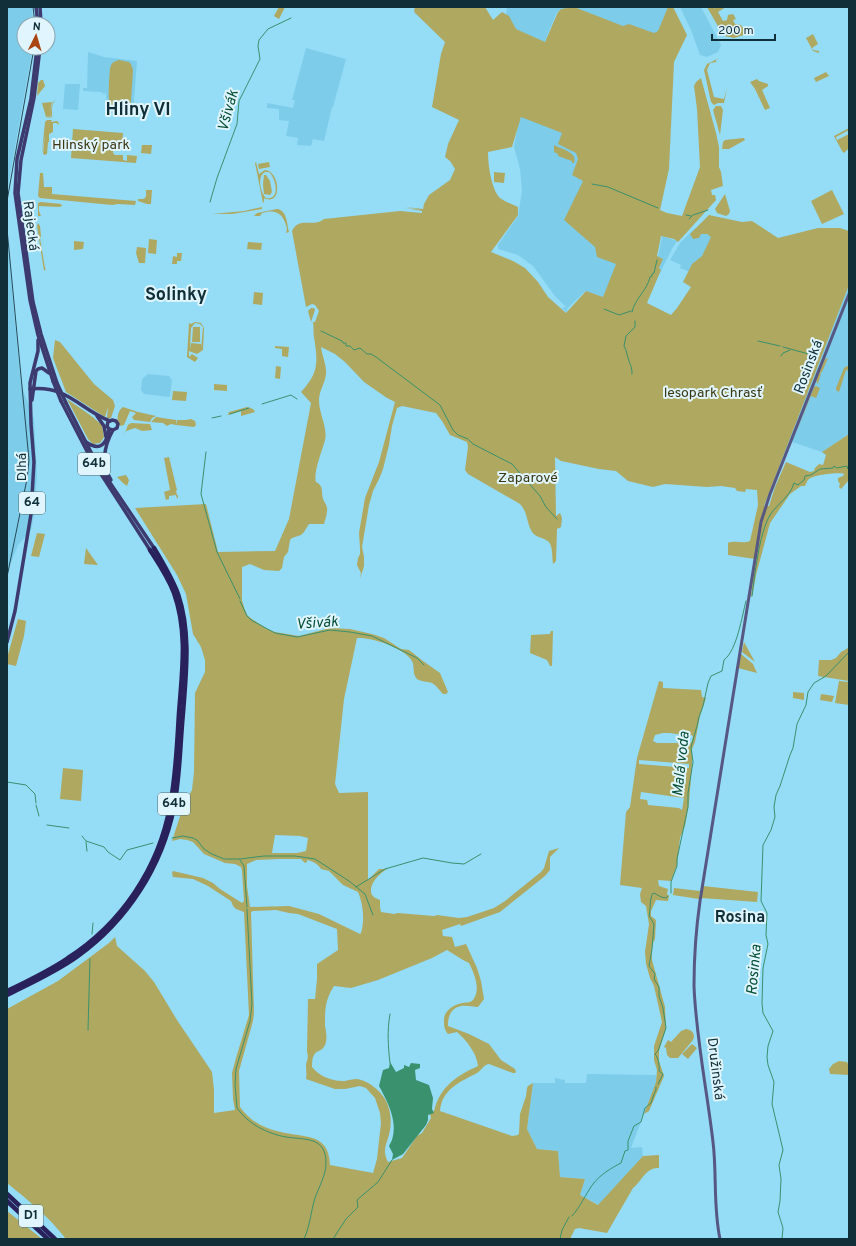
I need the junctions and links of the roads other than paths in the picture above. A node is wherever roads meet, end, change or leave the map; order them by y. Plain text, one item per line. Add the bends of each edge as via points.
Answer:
1 (36, 56) edge
2 (39, 56) edge
3 (849, 294) edge
4 (40, 335) junction
5 (50, 374) junction
6 (32, 388) junction
7 (97, 415) junction
8 (108, 423) junction
9 (111, 430) junction
10 (106, 439) junction
11 (85, 442) junction
12 (124, 503) junction
13 (152, 549) junction
14 (7, 642) edge
15 (700, 901) joint
16 (7, 991) edge
17 (7, 995) edge
18 (7, 1194) edge
19 (7, 1202) edge
20 (48, 1239) edge
21 (55, 1239) edge
22 (720, 1239) edge

1 - 4 main road, Rajecká via 31,99 17,159 15,193 27,285
2 - 4 main road, Rajecká via 18,193 30,285
3 - 15 street, Rosinská via 759,529
4 - 5 main road, 64b
4 - 6 main road via 30,380
4 - 11 main road, 64b, bridge via 57,383
5 - 6 main road via 42,368 38,369
5 - 13 main road, 64b, bridge via 90,457
6 - 7 main road via 49,388 60,392
6 - 14 main road, Dlhá / 64 via 34,462 31,507
7 - 8 main road
7 - 10 main road via 104,426
8 - 9 main road
8 - 9 main road via 114,420 117,423 117,428
9 - 10 main road
9 - 12 main road via 105,452 105,465
10 - 11 main road via 104,444 98,447
11 - 12 main road, 64b
12 - 13 main road, 64b
13 - 16 highway, 64b via 174,593 183,638 175,776 164,832 141,884 108,926 69,958
13 - 17 highway, 64b via 168,571 177,592 187,638 178,776 174,807 165,841 140,891 123,915 106,932 64,965
15 - 22 street, Družinská via 695,947 695,998 713,1142
18 - 21 highway, D1
19 - 20 highway, D1

